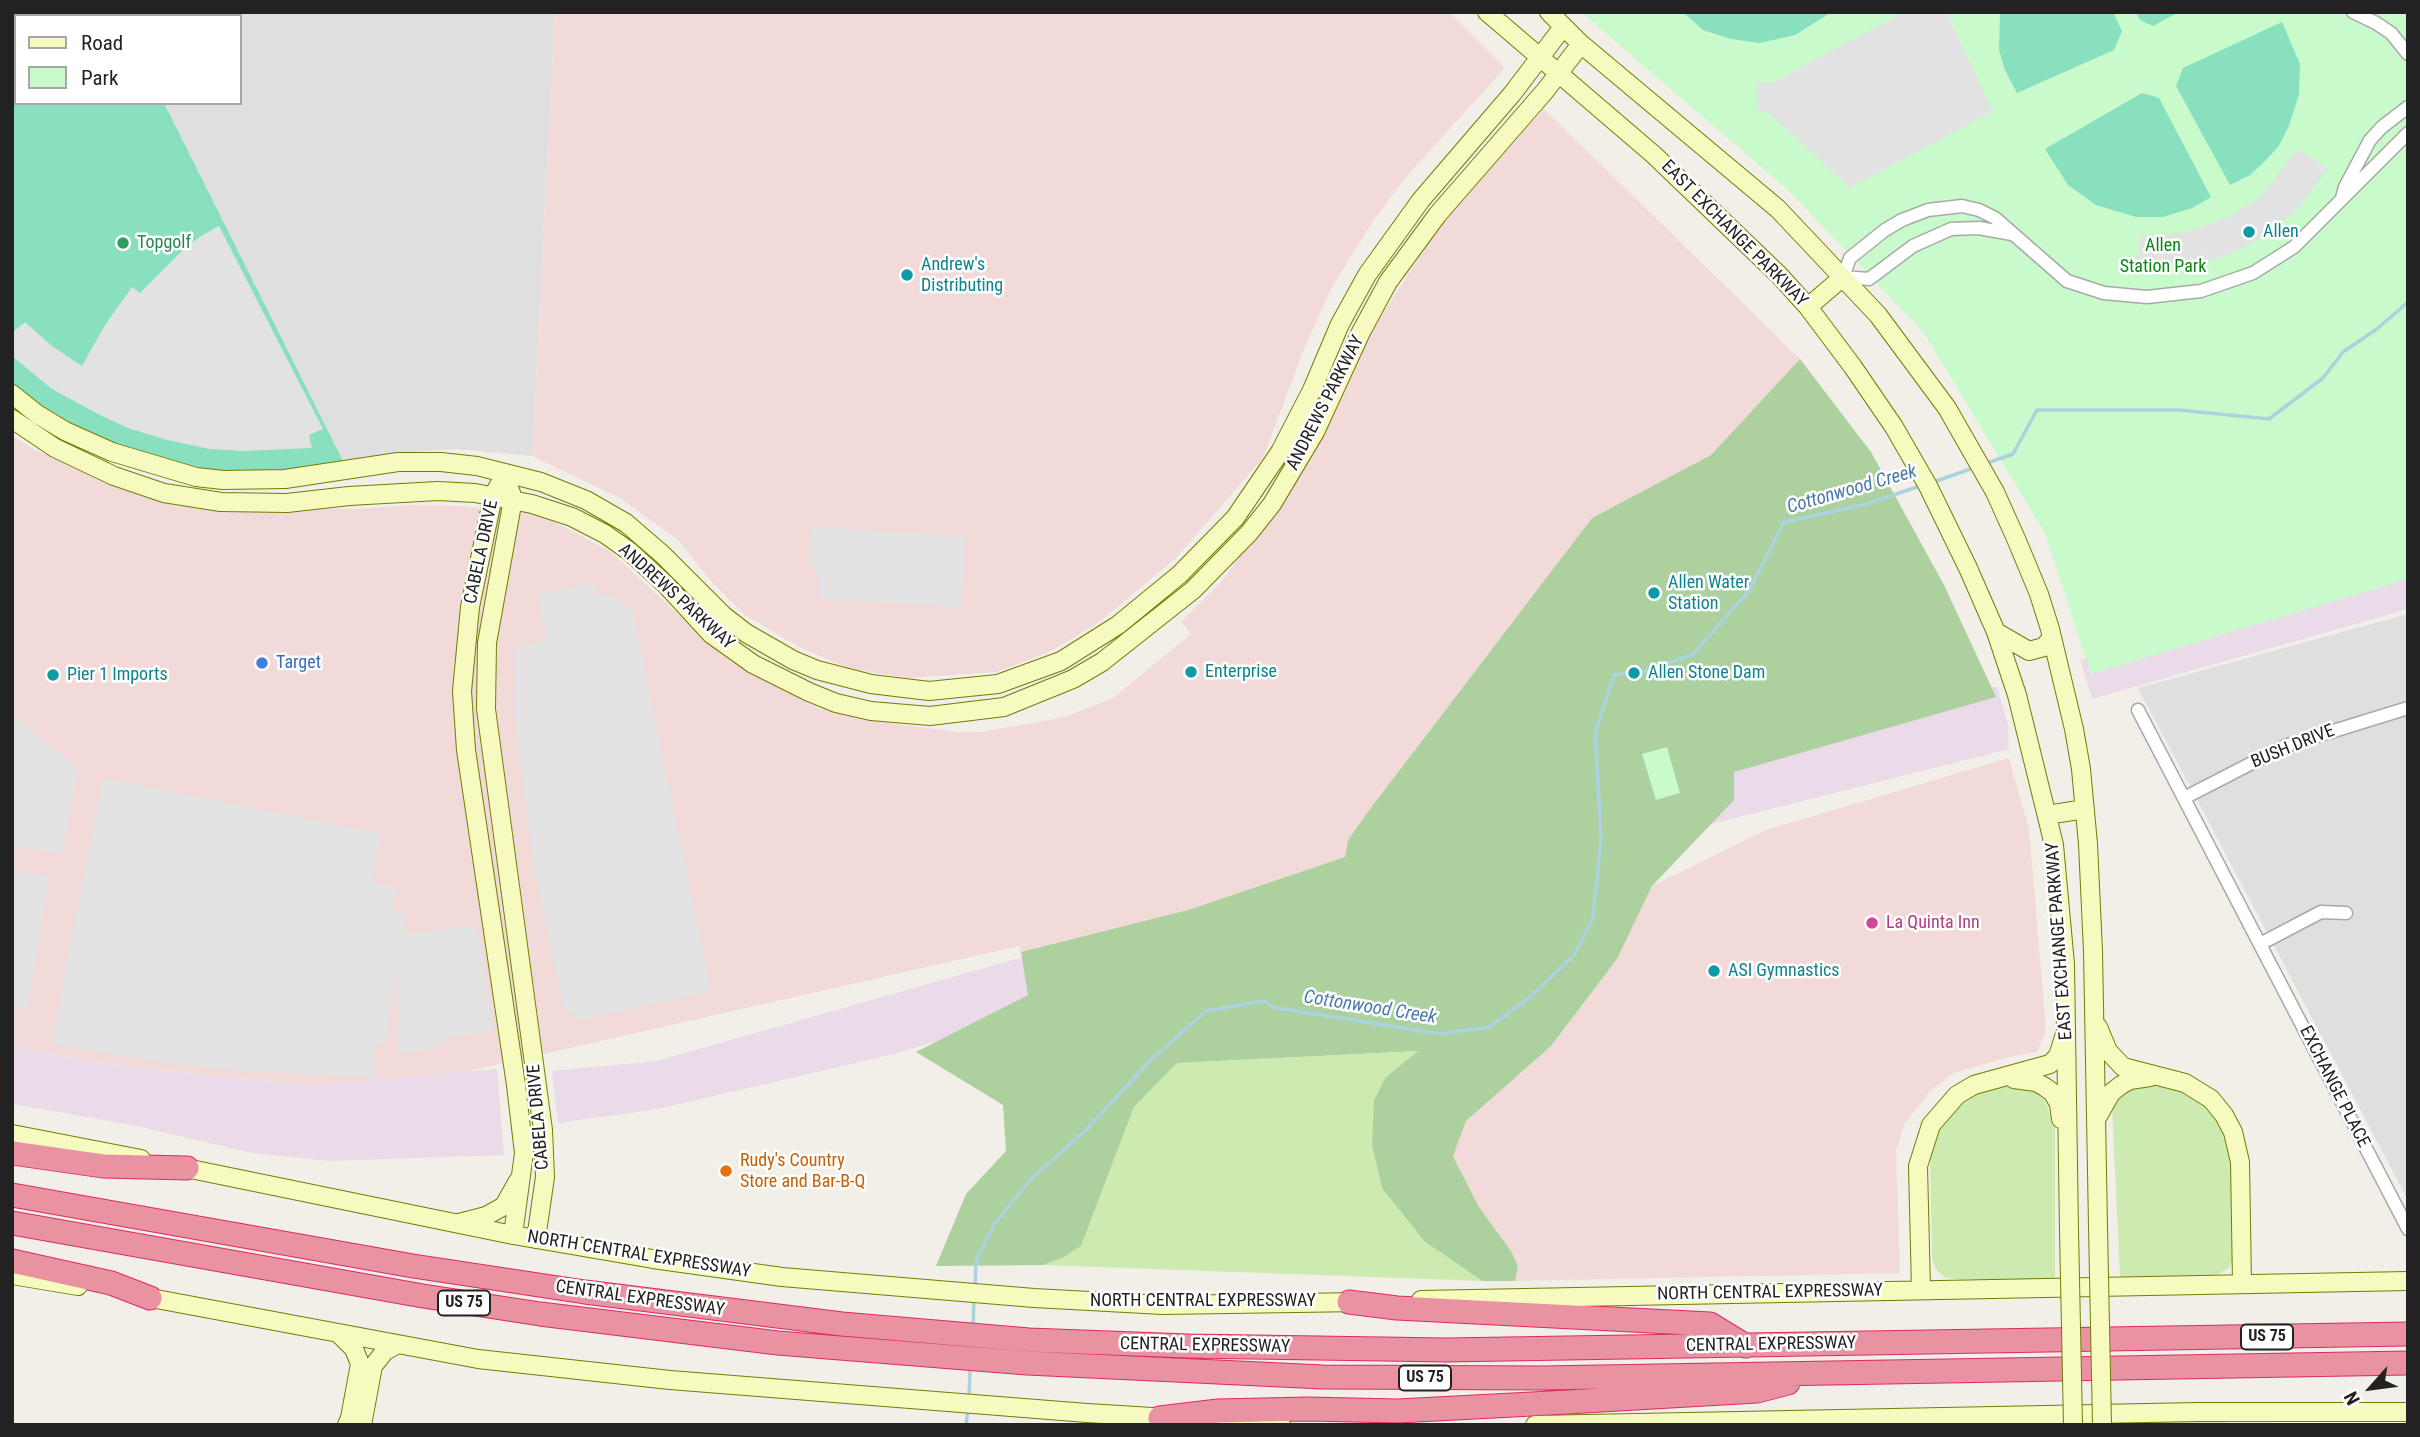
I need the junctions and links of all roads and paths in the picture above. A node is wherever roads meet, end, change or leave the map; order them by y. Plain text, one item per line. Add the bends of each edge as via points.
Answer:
1 (1487, 12) edge
2 (1549, 12) edge
3 (2353, 12) edge
4 (1563, 27) junction
5 (1581, 44) junction
6 (2408, 54) edge
7 (1539, 57) junction
8 (1558, 73) junction
9 (2408, 107) edge
10 (2408, 133) edge
11 (2342, 198) junction
12 (2011, 234) junction
13 (1381, 255) junction
14 (1398, 268) junction
15 (1843, 277) junction
16 (1808, 307) junction
17 (1312, 390) junction
18 (12, 394) edge
19 (1332, 400) junction
20 (12, 419) edge
21 (65, 431) junction
22 (55, 448) junction
23 (505, 473) junction
24 (493, 496) junction
25 (513, 499) junction
26 (1179, 575) junction
27 (1193, 590) junction
28 (689, 610) junction
29 (1996, 632) junction
30 (2052, 637) junction
31 (800, 663) junction
32 (929, 691) junction
33 (2408, 708) edge
34 (2138, 710) dead end
35 (930, 716) junction
36 (2184, 798) junction
37 (2085, 809) junction
38 (2048, 815) junction
39 (2346, 913) dead end
40 (2260, 944) junction
41 (2067, 1016) junction
42 (2093, 1017) junction
43 (2154, 1076) junction
44 (2004, 1077) junction
45 (2097, 1119) junction
46 (12, 1134) edge
47 (2067, 1140) junction
48 (12, 1153) edge
49 (187, 1168) junction
50 (522, 1171) junction
51 (12, 1195) edge
52 (12, 1223) edge
53 (456, 1224) junction
54 (2408, 1229) edge
55 (513, 1235) junction
56 (536, 1239) junction
57 (12, 1261) edge
58 (12, 1275) edge
59 (2408, 1281) edge
60 (2242, 1284) junction
61 (1921, 1290) junction
62 (150, 1298) junction
63 (1349, 1302) junction
64 (340, 1335) junction
65 (2408, 1335) edge
66 (396, 1345) junction
67 (1746, 1346) junction
68 (1028, 1352) junction
69 (2408, 1363) edge
70 (1824, 1373) junction
71 (2408, 1412) edge
72 (2246, 1418) edge
73 (1167, 1421) edge
74 (1926, 1421) edge
75 (1234, 1424) edge
76 (347, 1425) edge
77 (362, 1425) edge
78 (1281, 1425) edge
79 (1535, 1425) edge
80 (2073, 1425) edge
81 (2102, 1425) edge

1 - 7 main road, EAST EXCHANGE PARKWAY
2 - 4 main road, EAST EXCHANGE PARKWAY
3 - 6 street via 2390,33
4 - 5 main road, EAST EXCHANGE PARKWAY
4 - 7 main road, ANDREWS PARKWAY
5 - 8 main road, ANDREWS PARKWAY
5 - 15 main road, EAST EXCHANGE PARKWAY via 1778,209
7 - 8 main road, EAST EXCHANGE PARKWAY
7 - 13 main road, ANDREWS PARKWAY
8 - 14 main road, ANDREWS PARKWAY via 1445,205
8 - 16 main road, EAST EXCHANGE PARKWAY via 1654,155
9 - 11 street via 2365,146
10 - 11 street
11 - 12 street via 2294,247 2253,273 2201,291 2147,297 2104,293 2067,281
12 - 15 street via 1951,229 1913,246 1869,278
12 - 15 street via 1979,209 1962,205 1928,210 1885,230 1850,258
13 - 14 main road
13 - 17 main road, ANDREWS PARKWAY via 1340,324
14 - 19 main road, ANDREWS PARKWAY via 1361,332
15 - 16 main road
15 - 30 main road, EAST EXCHANGE PARKWAY via 1939,396 1995,492 2039,594
16 - 29 main road, EAST EXCHANGE PARKWAY via 1894,427 1928,486
17 - 19 main road
17 - 26 main road, ANDREWS PARKWAY via 1258,488
18 - 21 main road, ANDREWS PARKWAY
19 - 27 main road, ANDREWS PARKWAY via 1272,504
20 - 22 main road, ANDREWS PARKWAY
21 - 22 main road
21 - 23 main road, ANDREWS PARKWAY via 132,459 223,480 285,480 398,462 441,462
22 - 24 main road, ANDREWS PARKWAY via 164,493 221,502 287,503 438,491
23 - 24 main road, CABELA DRIVE
23 - 25 main road, CABELA DRIVE
23 - 31 main road, ANDREWS PARKWAY via 552,486 611,513 640,534 746,634
24 - 25 main road, ANDREWS PARKWAY
24 - 50 main road, CABELA DRIVE via 470,607 462,691 466,750 518,1098
25 - 28 main road, ANDREWS PARKWAY via 572,517 605,534
25 - 56 main road, CABELA DRIVE via 487,643 486,709 544,1130 545,1177
26 - 27 main road
26 - 32 main road, ANDREWS PARKWAY via 1118,625 1061,662 998,684
27 - 35 main road, ANDREWS PARKWAY via 1073,679 1004,707
28 - 31 main road via 705,611 737,640 778,664
28 - 35 main road, ANDREWS PARKWAY via 712,634 753,664 809,692 836,703
29 - 30 main road via 2029,651 2045,647
29 - 38 main road, EAST EXCHANGE PARKWAY
30 - 37 main road, EAST EXCHANGE PARKWAY via 2074,729
31 - 32 main road, ANDREWS PARKWAY via 872,684
32 - 35 main road
33 - 36 street, BUSH DRIVE via 2285,746
34 - 36 street, EXCHANGE PLACE
36 - 40 street, EXCHANGE PLACE
37 - 38 main road
37 - 42 main road, EAST EXCHANGE PARKWAY
38 - 41 main road, EAST EXCHANGE PARKWAY via 2059,894
39 - 40 street via 2321,912
40 - 54 street, EXCHANGE PLACE
41 - 44 main road via 2063,1046 2050,1064
41 - 47 main road, EAST EXCHANGE PARKWAY
42 - 43 main road via 2115,1060
42 - 45 main road, EAST EXCHANGE PARKWAY
43 - 45 main road via 2130,1080 2111,1093
43 - 60 main road via 2197,1089 2224,1115 2234,1132 2240,1162
44 - 47 main road via 2036,1082 2053,1093
44 - 61 main road via 1956,1095 1925,1138 1918,1166
45 - 81 main road, EAST EXCHANGE PARKWAY, bridge
46 - 49 main road, NORTH CENTRAL EXPRESSWAY
47 - 80 main road, EAST EXCHANGE PARKWAY, bridge
48 - 49 highway via 103,1166
49 - 53 main road, NORTH CENTRAL EXPRESSWAY
50 - 53 main road via 504,1206
50 - 55 main road, CABELA DRIVE
51 - 68 highway, CENTRAL EXPRESSWAY / US 75 via 510,1281 911,1331
52 - 68 highway, CENTRAL EXPRESSWAY / US 75 via 371,1287 717,1337 919,1354
53 - 55 main road, NORTH CENTRAL EXPRESSWAY
55 - 56 main road, NORTH CENTRAL EXPRESSWAY
56 - 63 main road, NORTH CENTRAL EXPRESSWAY via 771,1276 1034,1298 1163,1305
57 - 62 highway via 111,1283
58 - 62 main road
59 - 60 main road, NORTH CENTRAL EXPRESSWAY
60 - 61 main road, NORTH CENTRAL EXPRESSWAY
61 - 63 main road, NORTH CENTRAL EXPRESSWAY
62 - 64 main road
63 - 67 highway via 1710,1324
64 - 66 main road
64 - 76 main road via 354,1349 360,1364
65 - 67 highway, CENTRAL EXPRESSWAY / US 75
66 - 73 main road via 670,1380
66 - 77 main road via 373,1366
67 - 68 highway, CENTRAL EXPRESSWAY / US 75 via 1404,1350 1188,1346
68 - 70 highway, CENTRAL EXPRESSWAY / US 75 via 1323,1377
69 - 70 highway, CENTRAL EXPRESSWAY / US 75
70 - 73 highway via 1756,1391 1398,1411 1218,1411
71 - 72 main road
72 - 74 main road
73 - 75 main road
74 - 79 main road
75 - 78 main road

